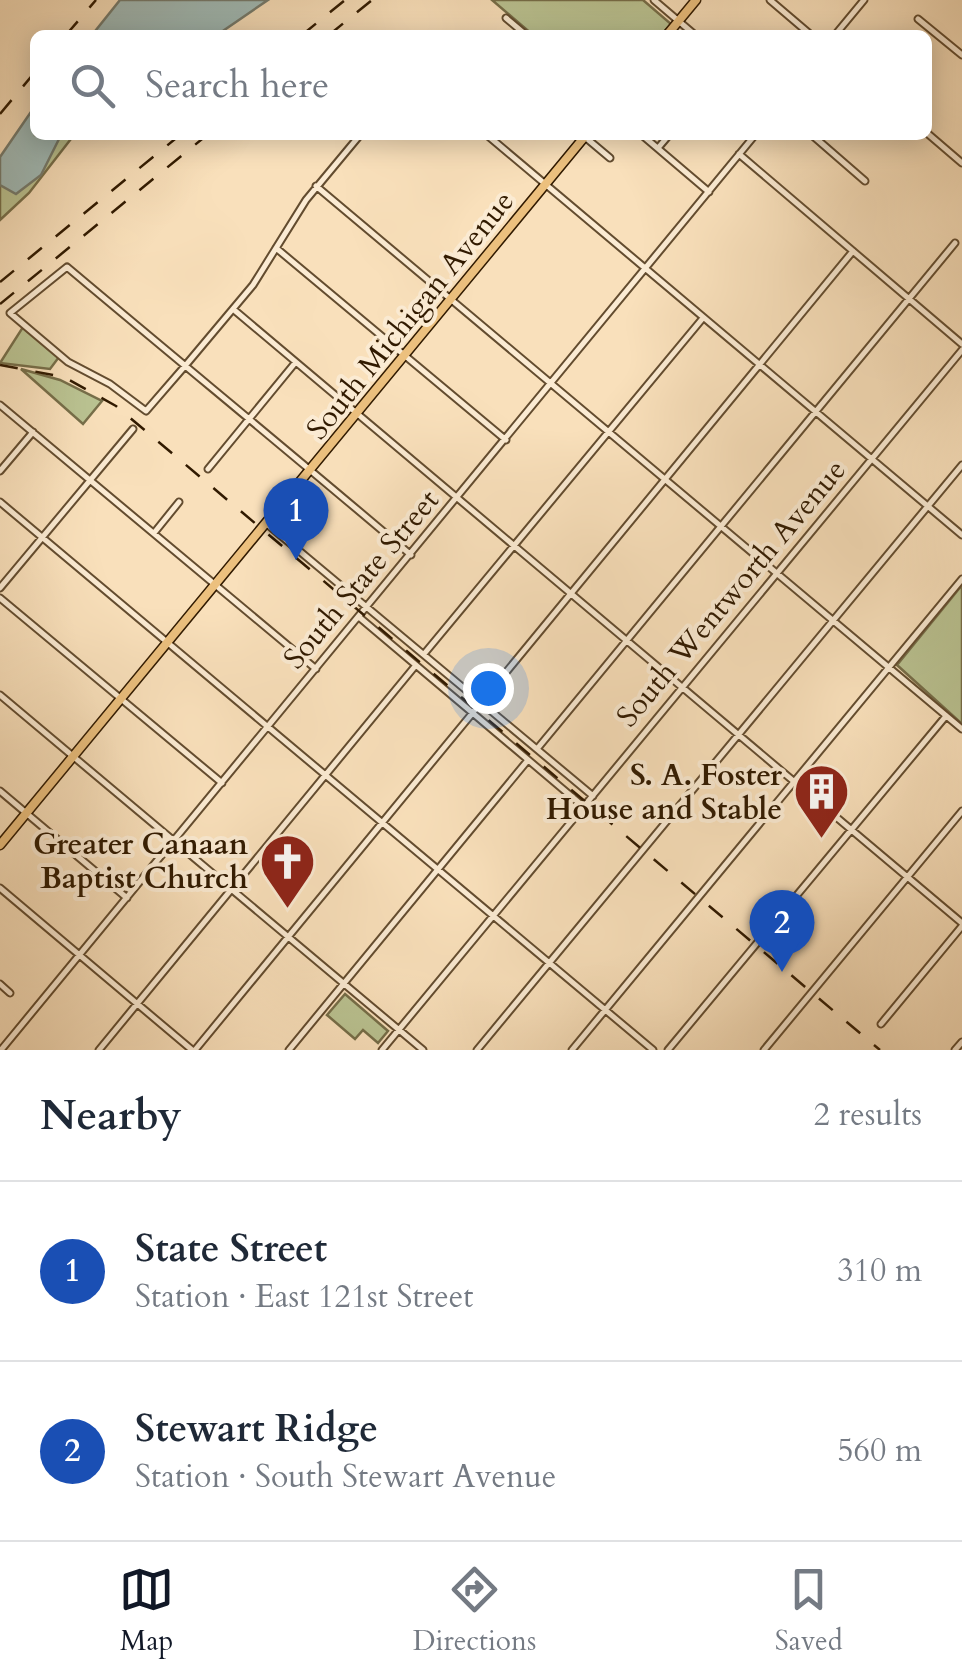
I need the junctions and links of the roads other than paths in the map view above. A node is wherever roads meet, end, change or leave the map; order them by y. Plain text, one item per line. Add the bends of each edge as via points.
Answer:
1 (654, 0) edge
2 (696, 0) edge
3 (770, 0) edge
4 (864, 0) edge
5 (506, 18) dead end
6 (918, 19) dead end
7 (679, 21) junction
8 (520, 30) edge
9 (672, 30) edge
10 (689, 30) edge
11 (806, 30) edge
12 (840, 30) edge
13 (931, 30) edge
14 (932, 30) edge
15 (962, 55) edge
16 (932, 137) edge
17 (356, 140) edge
18 (493, 140) edge
19 (583, 140) edge
20 (590, 140) edge
21 (648, 140) edge
22 (665, 140) edge
23 (751, 140) edge
24 (818, 140) edge
25 (658, 148) junction
26 (739, 154) junction
27 (610, 158) dead end
28 (962, 163) edge
29 (865, 180) dead end
30 (546, 185) junction
31 (316, 186) junction
32 (708, 192) junction
33 (955, 243) dead end
34 (276, 248) junction
35 (853, 251) junction
36 (646, 269) junction
37 (909, 298) junction
38 (454, 300) junction
39 (232, 309) junction
40 (704, 317) junction
41 (962, 347) edge
42 (405, 357) junction
43 (296, 362) junction
44 (760, 364) junction
45 (185, 366) junction
46 (553, 383) junction
47 (0, 405) edge
48 (816, 412) junction
49 (358, 414) junction
50 (248, 420) junction
51 (133, 429) dead end
52 (32, 432) junction
53 (610, 432) junction
54 (506, 440) junction
55 (872, 459) junction
56 (962, 465) edge
57 (208, 469) dead end
58 (0, 471) edge
59 (310, 471) junction
60 (666, 479) junction
61 (90, 480) junction
62 (458, 498) junction
63 (0, 502) edge
64 (179, 502) dead end
65 (928, 507) junction
66 (267, 524) junction
67 (721, 526) junction
68 (154, 533) junction
69 (962, 535) edge
70 (42, 537) junction
71 (515, 545) junction
72 (410, 555) junction
73 (778, 573) junction
74 (962, 580) edge
75 (216, 585) junction
76 (0, 588) edge
77 (571, 592) junction
78 (0, 598) edge
79 (368, 607) junction
80 (359, 617) junction
81 (834, 621) junction
82 (627, 640) junction
83 (169, 642) junction
84 (424, 654) junction
85 (416, 665) junction
86 (890, 668) junction
87 (316, 669) junction
88 (683, 687) junction
89 (0, 695) edge
90 (122, 700) junction
91 (480, 702) junction
92 (472, 712) junction
93 (946, 716) junction
94 (269, 726) junction
95 (962, 729) edge
96 (739, 735) junction
97 (537, 749) junction
98 (74, 756) junction
99 (528, 760) junction
100 (326, 774) junction
101 (222, 782) junction
102 (795, 782) junction
103 (0, 791) edge
104 (593, 796) junction
105 (584, 807) junction
106 (962, 811) edge
107 (26, 813) junction
108 (382, 822) junction
109 (852, 830) junction
110 (174, 840) junction
111 (0, 845) edge
112 (438, 869) junction
113 (908, 877) junction
114 (0, 888) edge
115 (232, 889) junction
116 (127, 898) junction
117 (494, 916) junction
118 (962, 925) edge
119 (288, 936) junction
120 (80, 955) junction
121 (549, 963) junction
122 (344, 983) junction
123 (0, 984) edge
124 (10, 992) dead end
125 (137, 1004) junction
126 (606, 1010) junction
127 (882, 1024) dead end
128 (399, 1029) junction
129 (962, 1042) edge
130 (1, 1050) edge
131 (98, 1050) edge
132 (194, 1050) edge
133 (288, 1050) edge
134 (382, 1050) edge
135 (423, 1050) edge
136 (477, 1050) edge
137 (572, 1050) edge
138 (653, 1050) edge
139 (668, 1050) edge
140 (764, 1050) edge
141 (955, 1050) edge

1 - 7 street
2 - 7 main road
3 - 11 street
4 - 12 street
5 - 8 street
6 - 13 street
7 - 9 main road
7 - 10 street
14 - 15 street
16 - 28 street
17 - 31 street
18 - 30 street
19 - 30 main road, South Michigan Avenue
20 - 27 street, South Michigan Avenue
21 - 25 street
22 - 25 street
23 - 26 street, South State Street
24 - 29 street
25 - 32 street
26 - 32 street, South State Street
26 - 35 street
30 - 36 street
30 - 38 main road, South Michigan Avenue
31 - 34 street
31 - 38 street
32 - 36 street, South State Street
33 - 37 street
34 - 39 street
34 - 42 street
35 - 37 street
35 - 44 street
36 - 40 street
36 - 46 street, South State Street
37 - 41 street
37 - 48 street
38 - 42 main road, South Michigan Avenue
38 - 46 street
39 - 43 street
39 - 45 street
40 - 44 street
40 - 53 street
41 - 55 street, South Wentworth Avenue
42 - 49 main road, South Michigan Avenue
42 - 54 street
43 - 49 street
43 - 50 street
44 - 48 street
44 - 60 street
45 - 45 street via 67,267 10,313 68,362 146,411
45 - 50 street
46 - 53 street
46 - 54 street, South State Street
47 - 52 street
48 - 55 street
48 - 67 street
49 - 59 main road, South Michigan Avenue
49 - 62 street
50 - 57 street
50 - 59 street
51 - 61 street
52 - 58 street
52 - 61 street
53 - 60 street
53 - 71 street
54 - 62 street, South State Street
55 - 65 street
55 - 73 street, South Wentworth Avenue
56 - 65 street
59 - 66 main road, South Michigan Avenue
59 - 72 street
60 - 67 street
60 - 77 street
61 - 68 street
61 - 70 street
62 - 71 street
62 - 72 street, South State Street
63 - 70 street
64 - 68 street
65 - 69 street
65 - 81 street
66 - 75 main road, South Michigan Avenue
66 - 79 street
67 - 73 street
67 - 82 street
68 - 75 street
70 - 76 street
70 - 83 street
71 - 77 street
71 - 84 street
72 - 79 street, South State Street
73 - 81 street
73 - 88 street, South Wentworth Avenue
74 - 86 street
75 - 83 main road, South Michigan Avenue
75 - 87 street
77 - 82 street
77 - 91 street
78 - 90 street
79 - 80 street, South State Street
79 - 84 street
80 - 85 street
80 - 87 street, South State Street
81 - 86 street
81 - 96 street
82 - 88 street
82 - 97 street
83 - 90 main road, South Michigan Avenue
83 - 94 street
84 - 91 street
85 - 92 street
85 - 100 street
86 - 93 street
86 - 102 street
87 - 94 street, South State Street
88 - 96 street
88 - 104 street, South Wentworth Avenue
89 - 98 street
90 - 98 main road, South Michigan Avenue
90 - 101 street
91 - 92 street
91 - 97 street
92 - 99 street
92 - 108 street
93 - 95 street
93 - 109 street
94 - 100 street
94 - 101 street, South State Street
96 - 102 street
96 - 121 street
97 - 104 street
98 - 107 main road, South Michigan Avenue
98 - 110 street
99 - 105 street
99 - 112 street
100 - 108 street
100 - 115 street
101 - 110 street, South State Street
102 - 109 street
102 - 126 street
103 - 107 street
104 - 105 street, South Wentworth Avenue
105 - 117 street, South Wentworth Avenue
106 - 113 street
107 - 111 main road, South Michigan Avenue
107 - 116 street
108 - 112 street
108 - 119 street
109 - 113 street
109 - 139 street
110 - 115 street
110 - 116 street, South State Street
112 - 117 street
112 - 122 street
113 - 118 street
113 - 140 street
114 - 120 street
115 - 119 street
115 - 125 street
116 - 120 street, South State Street
117 - 121 street
117 - 128 street, South Wentworth Avenue
118 - 127 street
119 - 122 street
119 - 132 street
120 - 125 street
120 - 130 street, South State Street
121 - 126 street
121 - 136 street
122 - 128 street
122 - 133 street
123 - 124 street
125 - 131 street
125 - 132 street
126 - 137 street
126 - 138 street
128 - 134 street, South Wentworth Avenue
128 - 135 street
129 - 141 street

